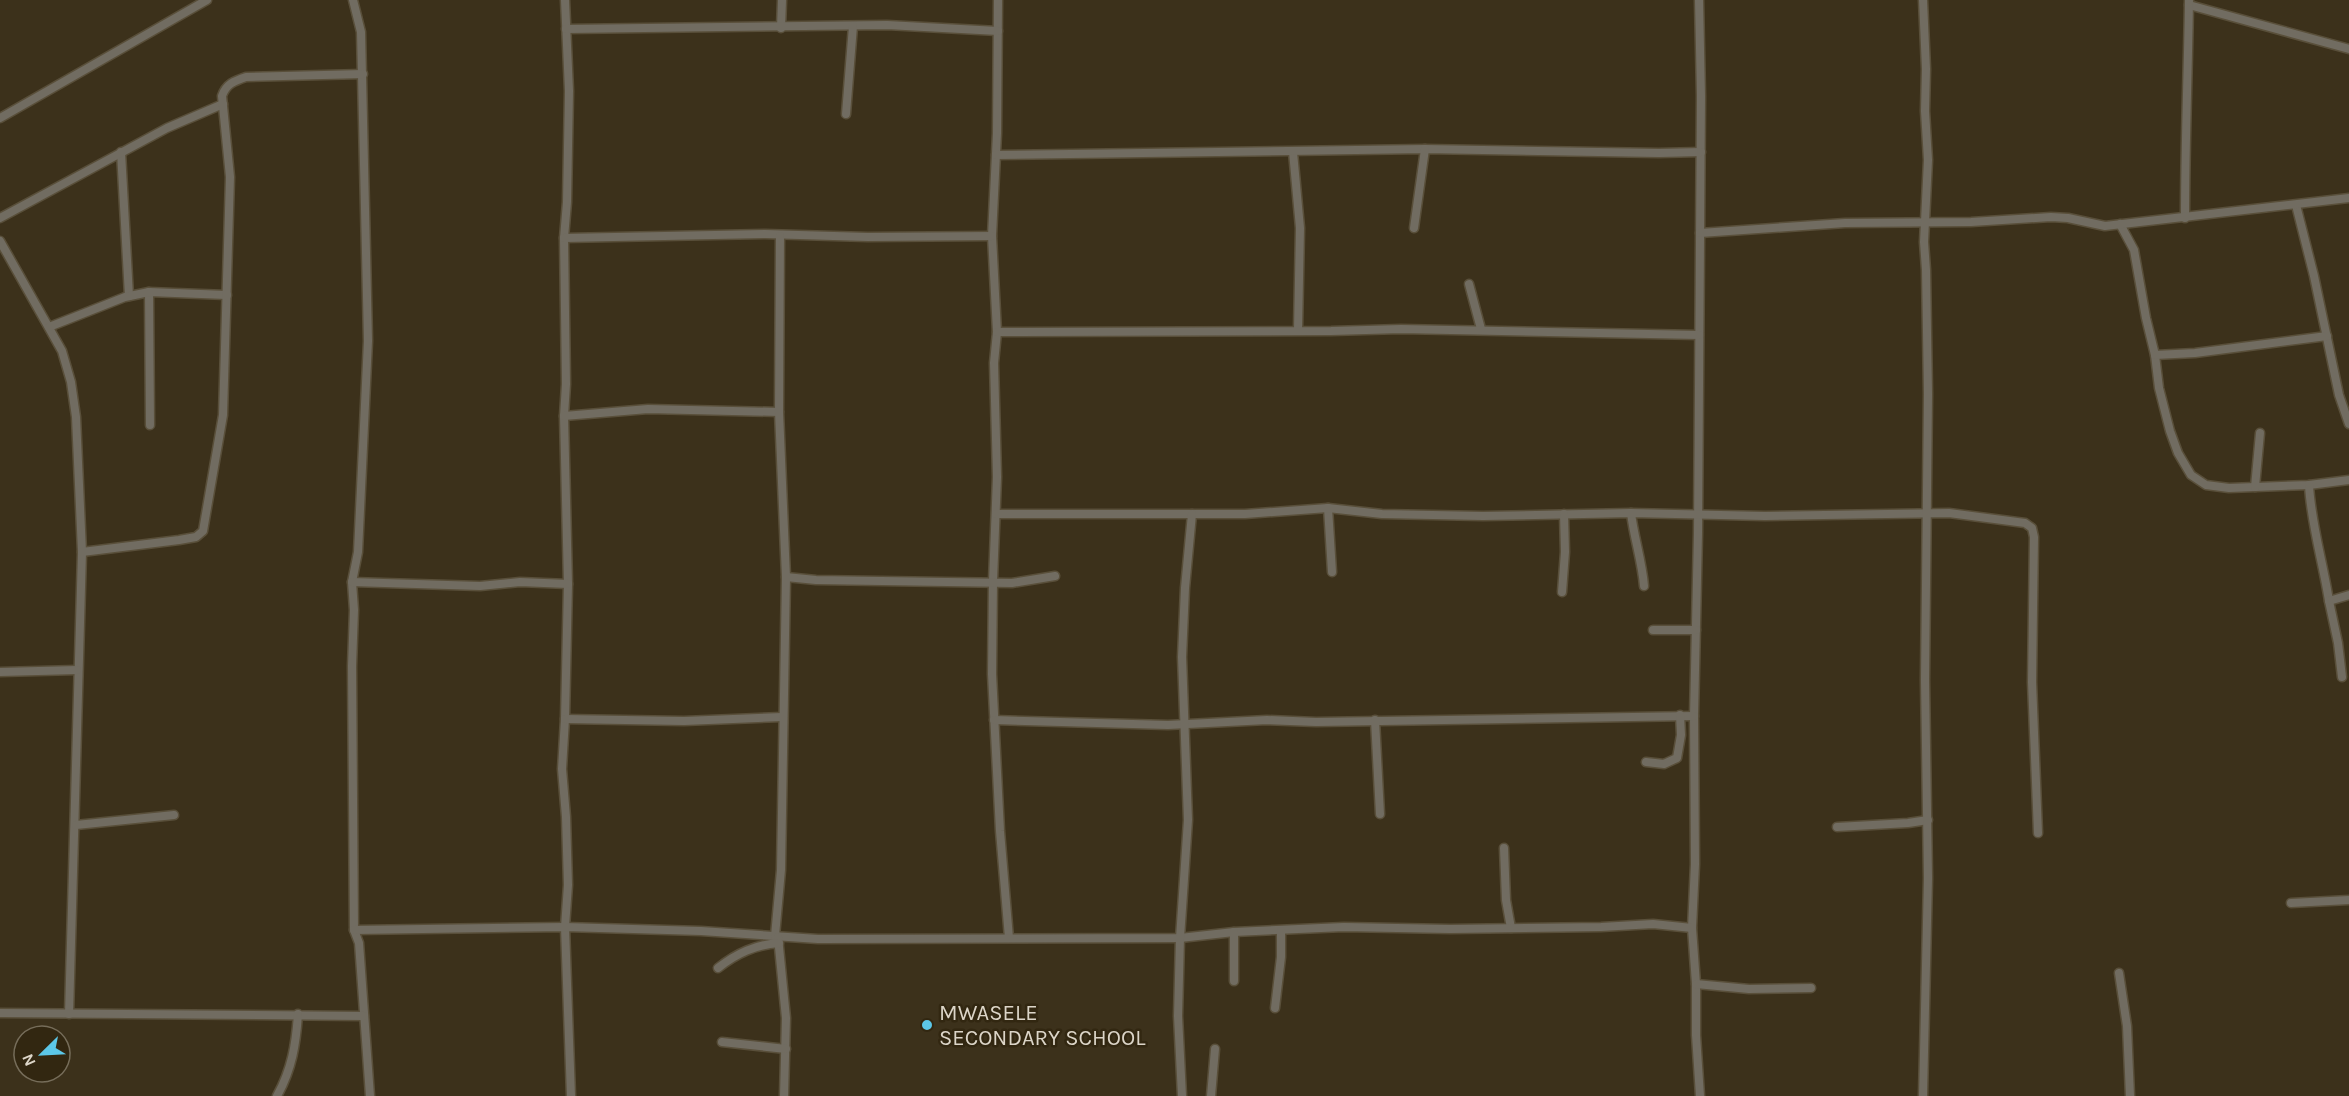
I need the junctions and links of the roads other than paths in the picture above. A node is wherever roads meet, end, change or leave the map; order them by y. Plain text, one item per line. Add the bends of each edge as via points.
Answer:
1 (207, 0) edge
2 (353, 0) edge
3 (565, 0) edge
4 (782, 0) edge
5 (998, 0) edge
6 (1699, 0) edge
7 (1923, 0) edge
8 (2189, 3) edge
9 (853, 26) junction
10 (782, 28) junction
11 (566, 29) junction
12 (998, 31) junction
13 (2349, 49) edge
14 (363, 74) junction
15 (223, 104) junction
16 (846, 114) dead end
17 (0, 118) edge
18 (1425, 149) junction
19 (121, 152) junction
20 (1293, 152) junction
21 (1701, 152) junction
22 (996, 155) junction
23 (2349, 198) edge
24 (2296, 205) junction
25 (0, 218) edge
26 (2185, 218) junction
27 (1924, 221) junction
28 (2120, 224) junction
29 (1414, 228) dead end
30 (1700, 233) junction
31 (780, 236) junction
32 (992, 236) junction
33 (564, 238) junction
34 (0, 241) edge
35 (1468, 284) dead end
36 (148, 292) junction
37 (227, 295) junction
38 (129, 296) junction
39 (49, 327) junction
40 (1481, 329) junction
41 (1298, 330) junction
42 (997, 332) junction
43 (1699, 335) junction
44 (2327, 336) junction
45 (2155, 355) junction
46 (779, 412) junction
47 (564, 416) junction
48 (2349, 424) edge
49 (150, 425) dead end
50 (2260, 433) dead end
51 (2349, 480) edge
52 (2309, 485) junction
53 (2255, 487) junction
54 (1328, 508) junction
55 (1631, 513) junction
56 (996, 514) junction
57 (1192, 514) junction
58 (1564, 514) junction
59 (1698, 515) junction
60 (1925, 515) junction
61 (82, 552) junction
62 (1332, 572) dead end
63 (1055, 576) dead end
64 (786, 577) junction
65 (993, 581) junction
66 (352, 582) junction
67 (568, 584) junction
68 (1644, 586) dead end
69 (1562, 592) dead end
70 (2349, 595) edge
71 (2329, 601) junction
72 (1653, 630) dead end
73 (1696, 630) junction
74 (77, 670) junction
75 (0, 672) edge
76 (2344, 674) edge
77 (1680, 715) junction
78 (1694, 716) junction
79 (782, 717) junction
80 (566, 719) junction
81 (994, 720) junction
82 (1375, 720) junction
83 (1184, 725) junction
84 (1646, 762) dead end
85 (1380, 814) dead end
86 (174, 815) dead end
87 (1928, 820) junction
88 (76, 825) junction
89 (1838, 827) dead end
90 (2038, 833) dead end
91 (1504, 848) dead end
92 (2349, 900) edge
93 (2291, 903) dead end
94 (565, 927) junction
95 (1511, 928) junction
96 (1692, 928) junction
97 (354, 930) junction
98 (1281, 931) junction
99 (1234, 932) junction
100 (1009, 938) junction
101 (1180, 938) junction
102 (777, 939) junction
103 (718, 968) dead end
104 (2119, 973) dead end
105 (1234, 981) dead end
106 (1696, 984) junction
107 (1811, 988) dead end
108 (1275, 1008) dead end
109 (0, 1013) edge
110 (69, 1014) junction
111 (298, 1014) junction
112 (364, 1016) junction
113 (722, 1042) dead end
114 (786, 1049) junction
115 (1215, 1049) dead end
116 (276, 1096) edge
117 (370, 1096) edge
118 (571, 1096) edge
119 (784, 1096) edge
120 (1182, 1096) edge
121 (1211, 1096) edge
122 (1700, 1096) edge
123 (1923, 1096) edge
124 (2130, 1096) edge

1 - 17 street
2 - 14 street via 361,32
3 - 11 street
4 - 10 street
5 - 12 street
6 - 21 street
7 - 27 street via 1928,160
8 - 13 street
8 - 26 street
9 - 10 street
9 - 12 street
9 - 16 street
10 - 11 street
11 - 33 street via 569,91
12 - 22 street
14 - 15 street via 246,77 225,89
14 - 66 street via 368,341 358,552
15 - 19 street
15 - 37 street via 230,177
18 - 20 street
18 - 21 street
18 - 29 street
19 - 25 street
19 - 38 street
20 - 22 street
20 - 41 street via 1300,228
21 - 30 street
22 - 32 street
23 - 24 street
24 - 26 street
24 - 44 street
26 - 28 street
27 - 28 street via 2051,217 2105,226
27 - 30 street via 1845,222
27 - 60 street via 1928,394
28 - 45 street via 2134,250
30 - 43 street
31 - 32 street
31 - 33 street
31 - 46 street
32 - 42 street
33 - 47 street
34 - 39 street
35 - 40 street
36 - 37 street
36 - 38 street
36 - 49 street
37 - 61 street via 223,415 203,531 196,537 179,540
38 - 39 street
39 - 61 street via 62,351 76,417
40 - 41 street
40 - 43 street
41 - 42 street
42 - 56 street
43 - 59 street
44 - 45 street
44 - 48 street
45 - 53 street via 2170,431 2191,475 2212,487
46 - 47 street via 648,410
46 - 64 street
47 - 67 street
50 - 53 street
51 - 52 street
52 - 53 street
52 - 71 street via 2311,517
54 - 57 street
54 - 58 street via 1382,514
54 - 62 street
55 - 58 street
55 - 59 street
55 - 68 street
56 - 57 street
56 - 65 street
57 - 83 street via 1182,657
58 - 69 street
59 - 60 street
59 - 73 street
60 - 87 street
60 - 90 street via 1949,513 1993,518 2025,523 2032,528 2032,682
61 - 74 street
63 - 65 street via 1012,583
64 - 65 street via 880,582
64 - 79 street
65 - 81 street
66 - 67 street
66 - 97 street
67 - 80 street
70 - 71 street
71 - 76 street
72 - 73 street
73 - 78 street
74 - 75 street
74 - 88 street
77 - 78 street
77 - 82 street
77 - 84 street via 1677,758 1664,764
78 - 96 street
79 - 80 street via 684,721
79 - 102 street
80 - 94 street via 562,769 567,844
81 - 83 street
81 - 100 street
82 - 83 street
82 - 85 street
83 - 101 street via 1188,820
86 - 88 street
87 - 89 street
87 - 123 street
88 - 110 street
91 - 95 street
92 - 93 street
94 - 97 street
94 - 102 street via 701,931
94 - 118 street
95 - 96 street via 1653,924
95 - 98 street via 1344,927
96 - 106 street
97 - 112 street
98 - 99 street
98 - 108 street
99 - 101 street
99 - 105 street
100 - 101 street
100 - 102 street
101 - 120 street
102 - 103 street via 734,956
102 - 114 street
104 - 124 street via 2127,1026
106 - 107 street via 1749,989
106 - 122 street
109 - 110 street
110 - 111 street
111 - 112 street
111 - 116 street via 290,1071
112 - 117 street
113 - 114 street
114 - 119 street
115 - 121 street

